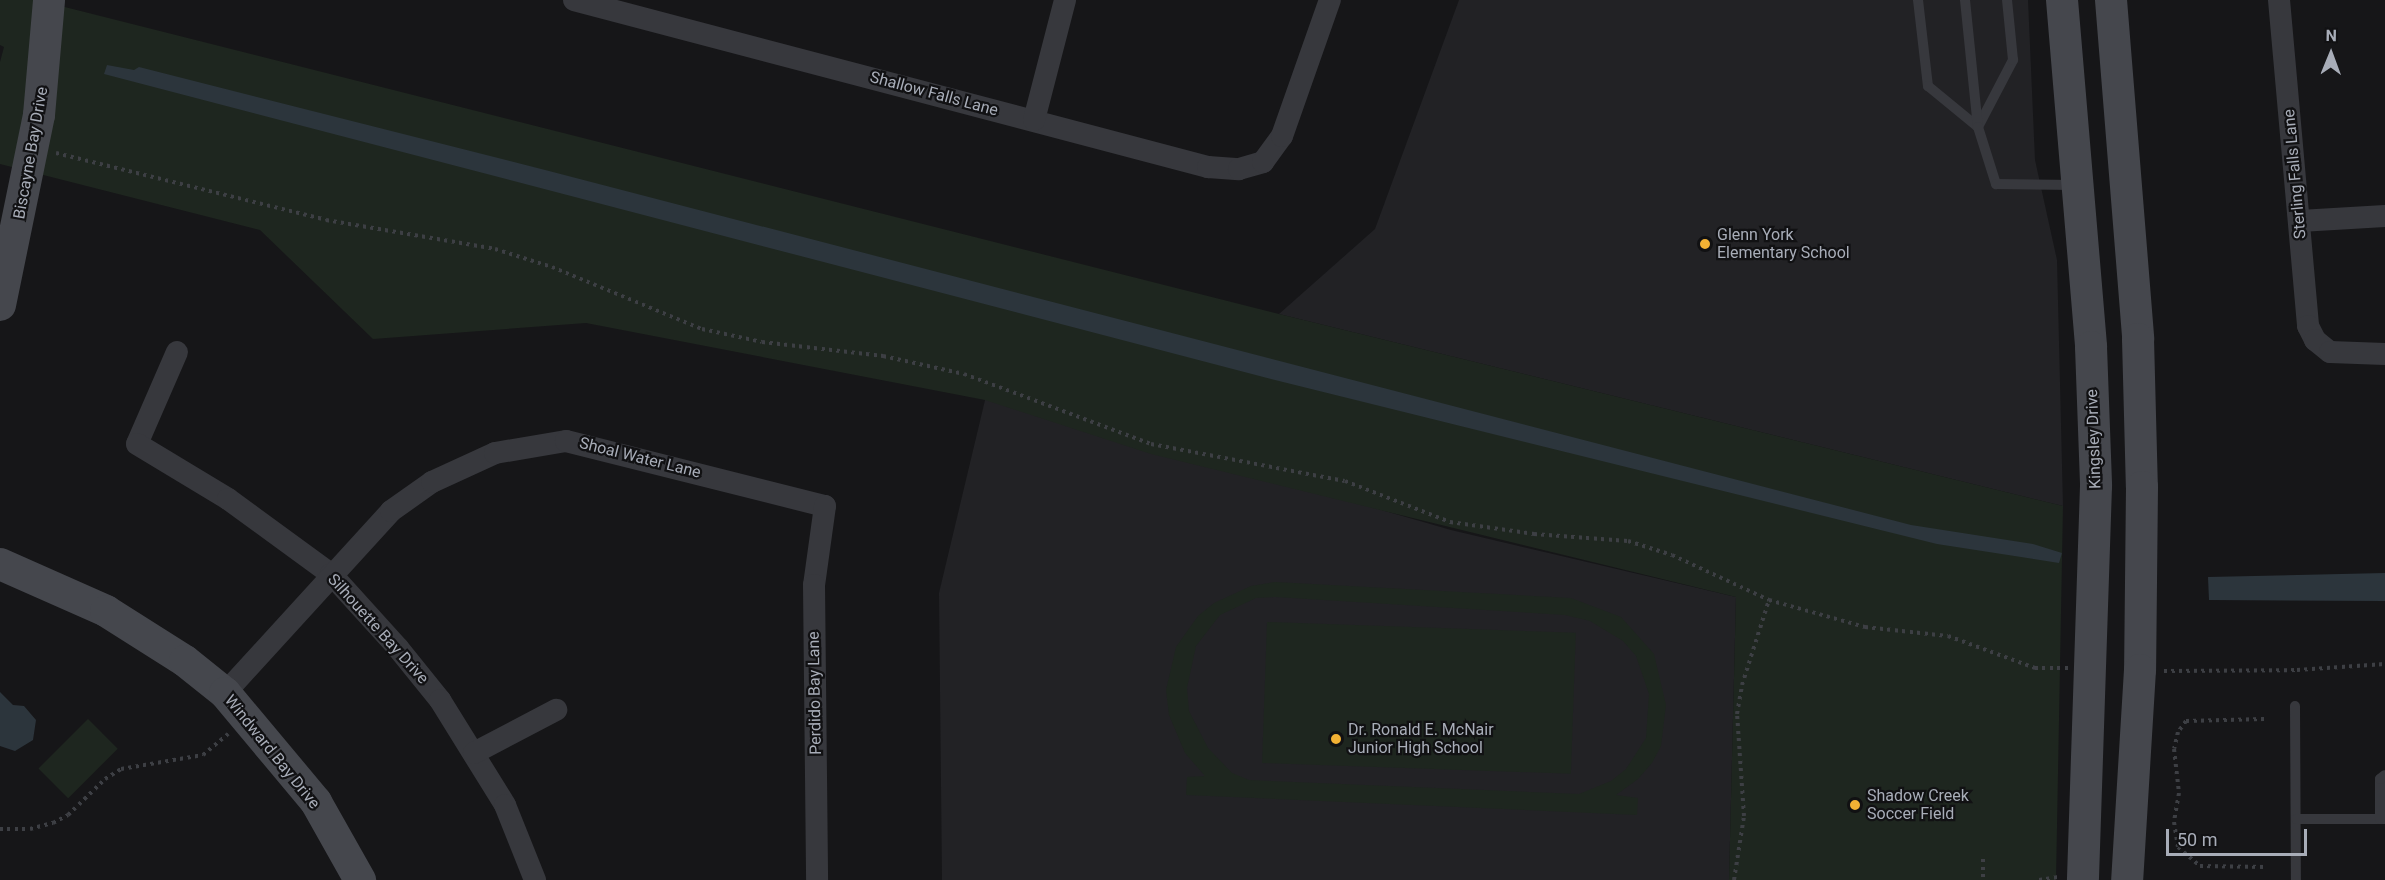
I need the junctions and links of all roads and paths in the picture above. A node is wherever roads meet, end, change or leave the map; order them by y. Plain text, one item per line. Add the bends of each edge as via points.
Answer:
1 (49, 0) edge
2 (574, 0) edge
3 (1065, 0) edge
4 (1330, 0) edge
5 (1918, 0) edge
6 (1965, 0) edge
7 (2007, 0) edge
8 (2062, 0) edge
9 (2111, 0) edge
10 (2279, 0) edge
11 (1034, 120) junction
12 (1978, 127) junction
13 (52, 152) dead end
14 (2127, 181) junction
15 (2079, 185) junction
16 (2385, 216) edge
17 (2300, 221) junction
18 (0, 305) edge
19 (177, 352) dead end
20 (2385, 354) edge
21 (2096, 486) junction
22 (2142, 487) junction
23 (825, 506) joint
24 (0, 564) edge
25 (331, 574) junction
26 (1769, 600) junction
27 (2385, 664) edge
28 (2072, 668) dead end
29 (2161, 671) dead end
30 (225, 693) junction
31 (2295, 706) dead end
32 (556, 710) dead end
33 (247, 716) junction
34 (2264, 719) dead end
35 (474, 753) junction
36 (2385, 775) edge
37 (2296, 819) junction
38 (2382, 819) edge
39 (0, 829) edge
40 (1983, 859) dead end
41 (2266, 867) dead end
42 (2072, 879) edge
43 (360, 880) edge
44 (536, 880) edge
45 (817, 880) edge
46 (1734, 880) edge
47 (1983, 880) edge
48 (2039, 880) edge
49 (2127, 880) edge
50 (2296, 880) edge

1 - 18 main road, Biscayne Bay Drive via 39,115
2 - 11 street, Shallow Falls Lane
3 - 11 street
4 - 11 street, Shallow Falls Lane via 1282,136 1263,162 1239,169 1208,167
5 - 12 lane via 1928,86
6 - 12 lane
7 - 12 lane via 2013,60
8 - 15 main road, Kingsley Drive
9 - 14 main road
10 - 17 street, Sterling Falls Lane
12 - 15 lane via 1996,184
13 - 26 path via 326,220 495,249 552,267 702,329 762,342 883,356 964,374 1151,444 1345,482 1450,522 1534,534 1628,541 1672,555
14 - 15 main road
14 - 22 main road via 2138,339
15 - 21 main road, Kingsley Drive
16 - 17 street
17 - 20 street, Sterling Falls Lane via 2306,318 2319,345 2344,355
19 - 25 street, Silhouette Bay Drive via 137,444 228,499
21 - 22 main road
21 - 42 main road, Kingsley Drive
22 - 49 main road via 2140,670
23 - 25 street, Shoal Water Lane via 566,441 495,453 432,482 391,512
23 - 45 street, Perdido Bay Lane via 814,585
24 - 30 main road, Windward Bay Drive via 114,615 185,661
25 - 30 street, Shoal Water Lane
25 - 35 street, Silhouette Bay Drive via 426,682
26 - 28 path via 1865,627 1948,636 2035,668
26 - 46 path via 1737,714 1744,816
27 - 29 path via 2297,670
30 - 33 main road, Windward Bay Drive
31 - 37 lane
32 - 35 street
33 - 39 path via 203,755 121,770 60,819 30,829
33 - 43 main road, Windward Bay Drive via 316,802
34 - 41 path via 2186,721 2178,732 2174,749 2180,793 2174,822 2178,847 2200,866
35 - 44 street, Silhouette Bay Drive via 505,805
36 - 38 lane via 2380,779
37 - 38 lane
37 - 50 lane
40 - 47 path
42 - 48 path

